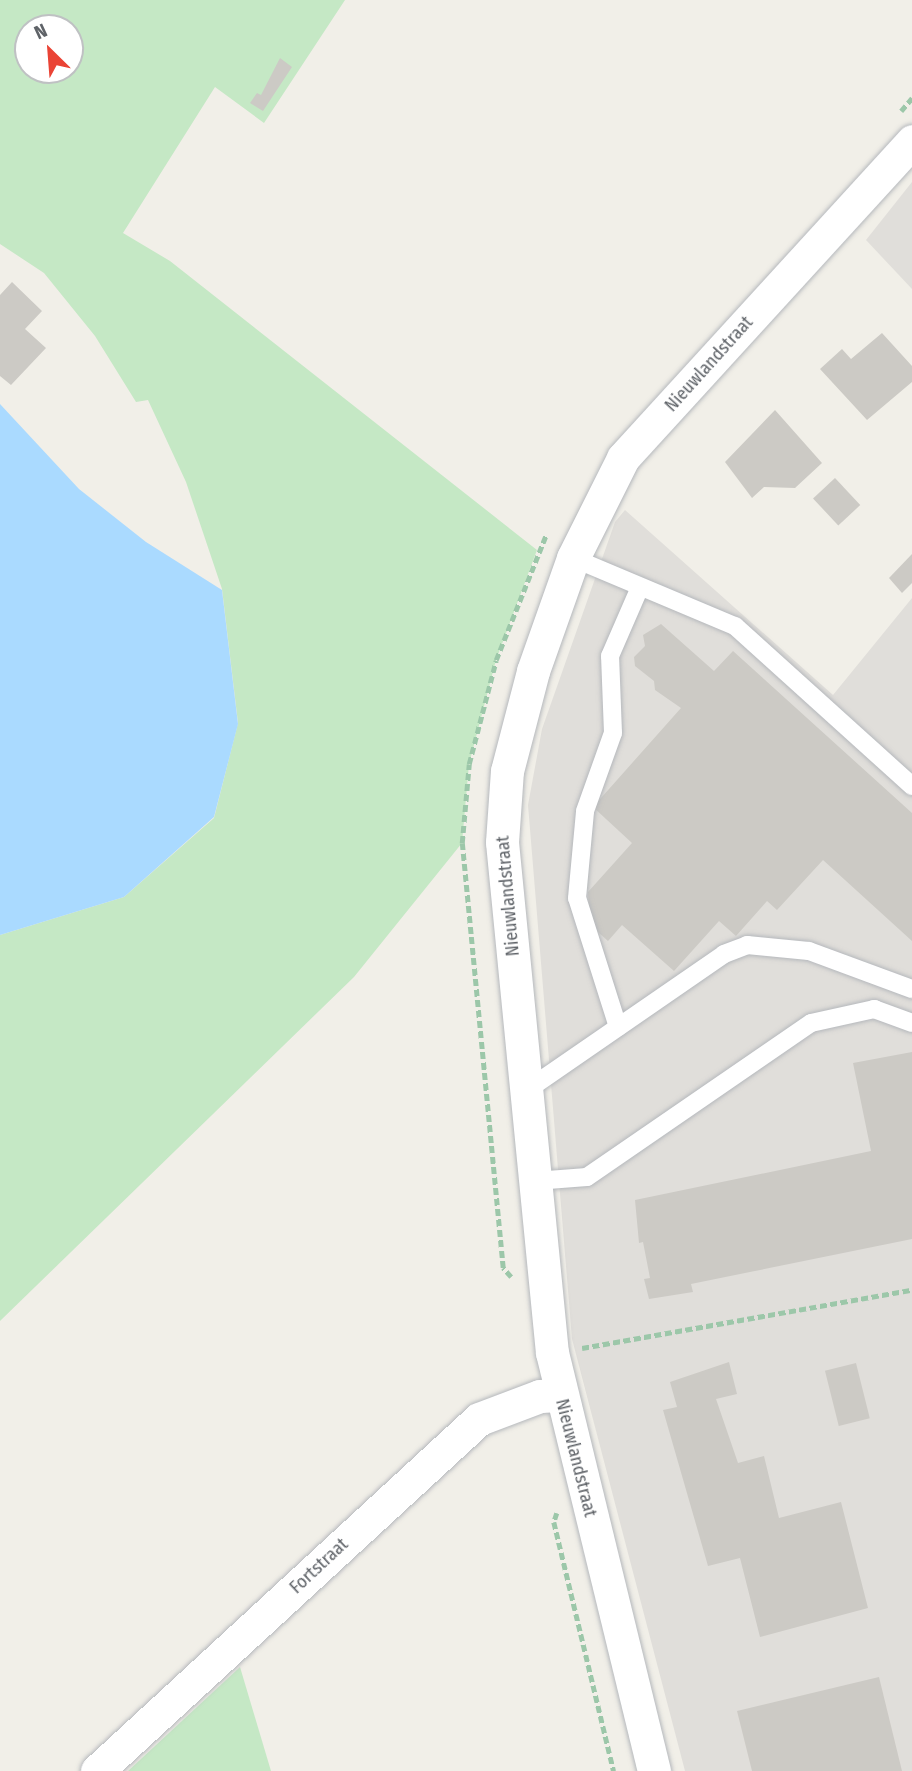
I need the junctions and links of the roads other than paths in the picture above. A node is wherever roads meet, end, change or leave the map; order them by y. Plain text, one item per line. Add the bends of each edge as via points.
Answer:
1 (903, 130) edge
2 (573, 558) junction
3 (639, 587) junction
4 (912, 786) edge
5 (912, 989) edge
6 (912, 1023) edge
7 (618, 1027) junction
8 (527, 1090) junction
9 (535, 1181) junction
10 (560, 1395) junction
11 (97, 1771) edge
12 (654, 1771) edge

1 - 2 street, Nieuwlandstraat via 623,458
2 - 3 lane
2 - 8 street, Nieuwlandstraat via 533,671 507,771 502,842
3 - 4 lane via 735,626
3 - 7 lane via 610,656 613,733 585,811 577,898
5 - 7 lane via 809,951 747,945 724,954
6 - 9 lane via 874,1009 810,1023 587,1177
7 - 8 lane
8 - 9 street, Nieuwlandstraat
9 - 10 street, Nieuwlandstraat
10 - 11 street, Fortstraat via 540,1396 479,1419
10 - 12 street, Nieuwlandstraat

